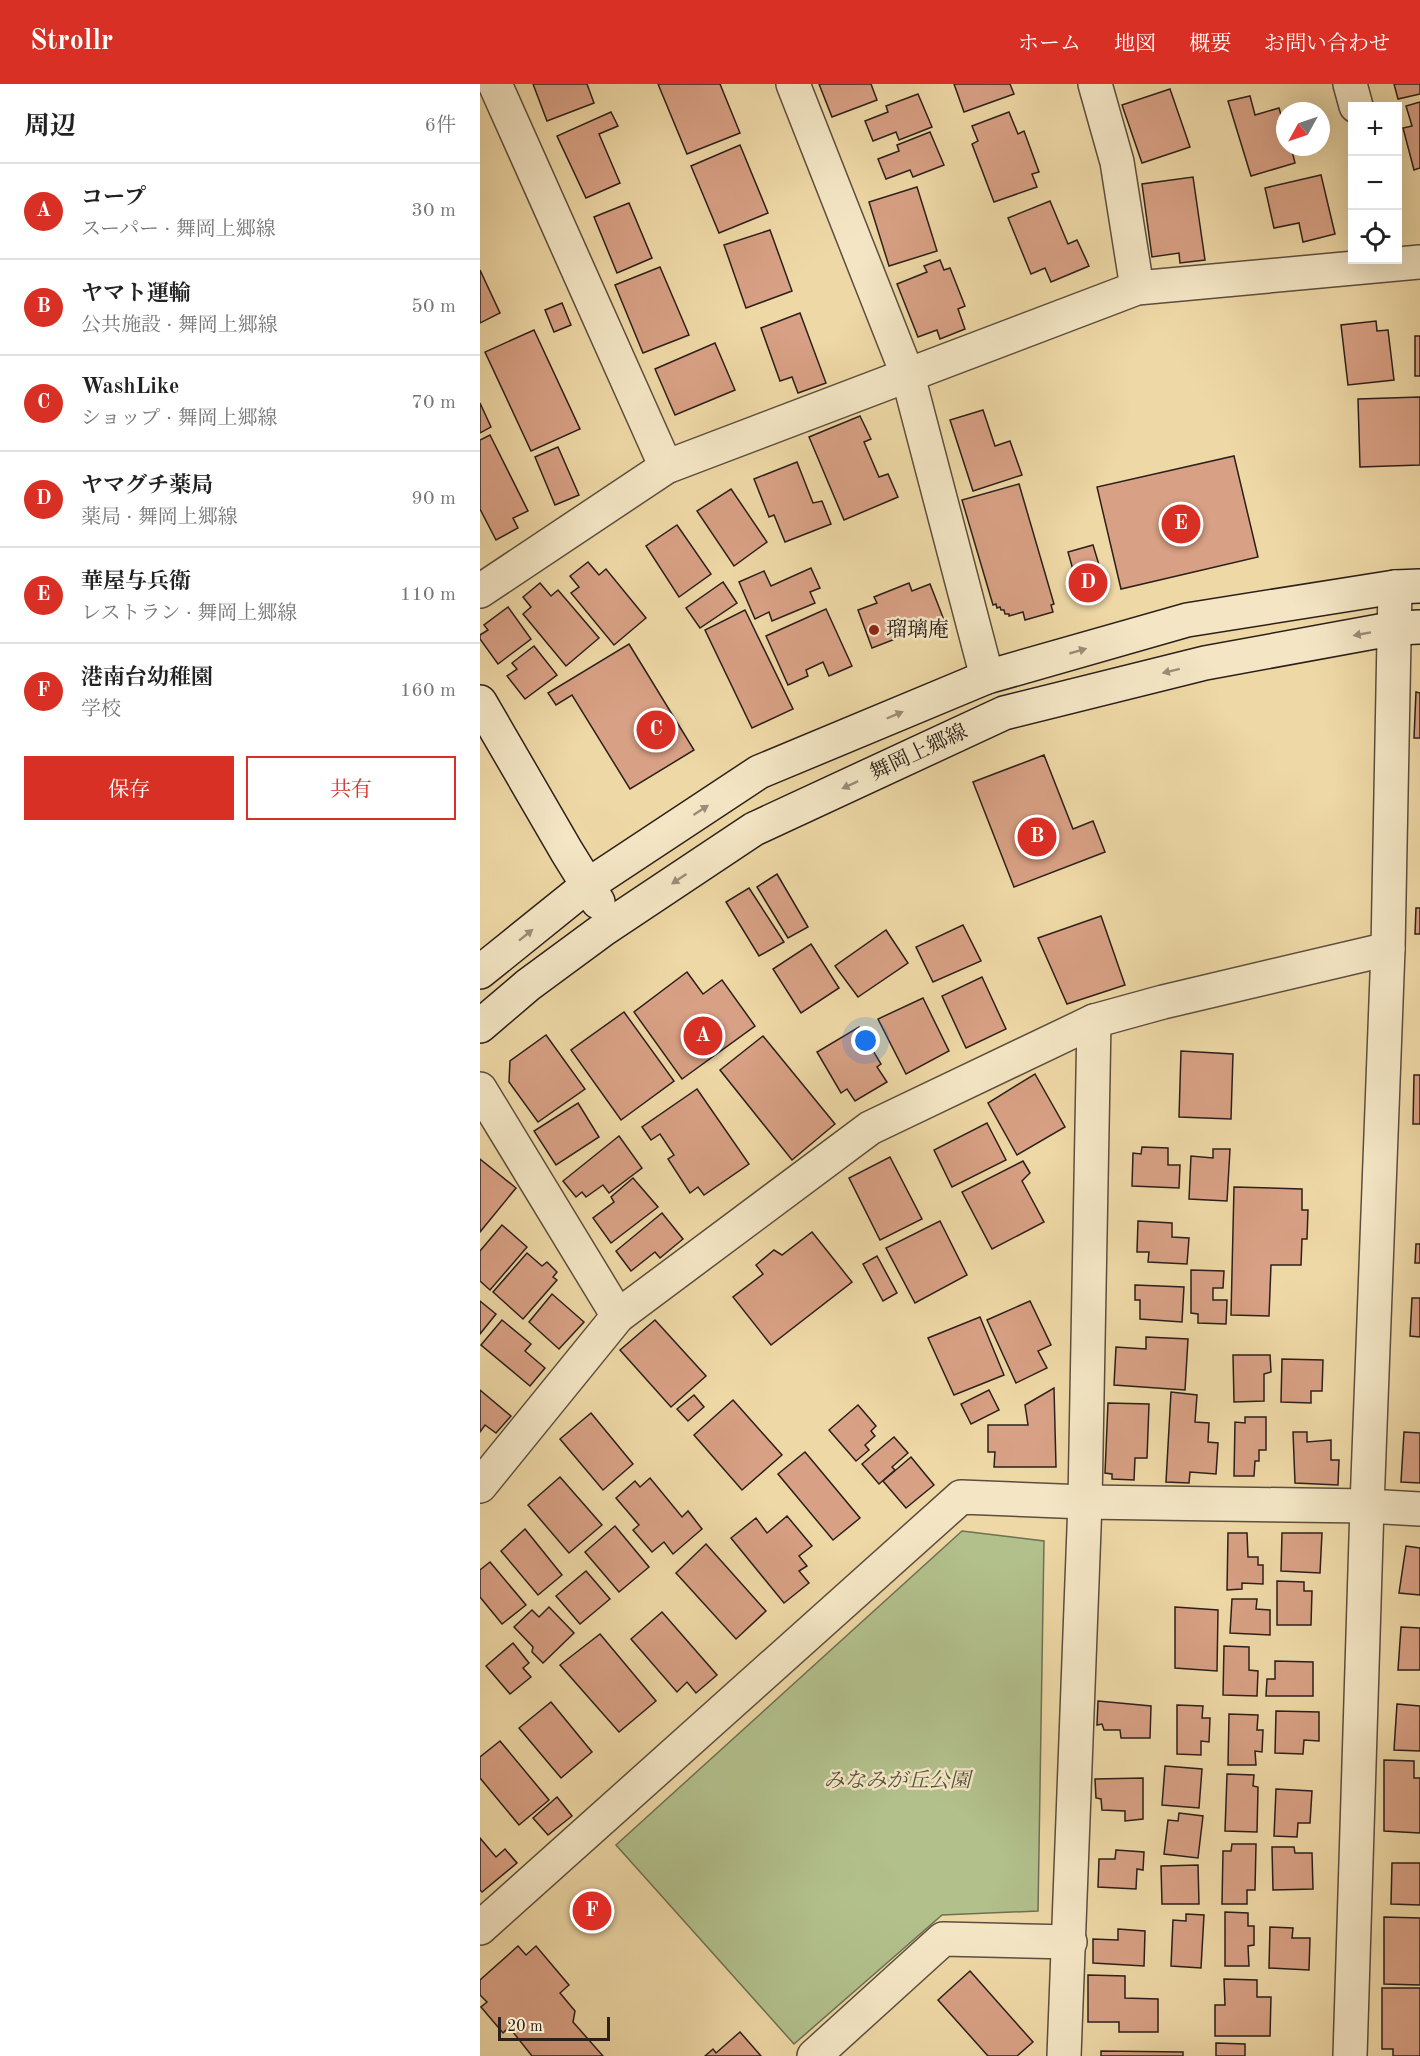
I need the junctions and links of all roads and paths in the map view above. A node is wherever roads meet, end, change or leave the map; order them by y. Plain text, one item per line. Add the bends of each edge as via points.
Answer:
1 (495, 84) edge
2 (793, 84) edge
3 (1095, 84) edge
4 (1350, 84) edge
5 (1355, 102) edge
6 (1404, 262) edge
7 (1137, 288) junction
8 (908, 376) junction
9 (666, 467) junction
10 (1408, 587) edge
11 (480, 591) edge
12 (1408, 627) edge
13 (987, 677) junction
14 (480, 702) edge
15 (588, 885) junction
16 (610, 925) junction
17 (1388, 949) junction
18 (480, 972) edge
19 (1094, 1021) junction
20 (480, 1026) edge
21 (480, 1089) edge
22 (618, 1316) junction
23 (480, 1486) edge
24 (1086, 1502) junction
25 (1367, 1506) junction
26 (1420, 1509) edge
27 (480, 1928) edge
28 (1070, 1942) junction
29 (814, 2056) edge
30 (1064, 2056) edge
31 (1350, 2056) edge

1 - 9 street
2 - 8 street
3 - 7 street via 1117,162
4 - 5 street
6 - 7 street
7 - 8 street
8 - 9 street
8 - 13 street
9 - 11 street
10 - 12 street
13 -> 10 street, 舞岡上郷線 via 1187,620
12 -> 16 street, 舞岡上郷線 via 1205,663 1004,713 754,829
12 - 17 street
15 -> 13 street, 舞岡上郷線 via 759,772
14 - 15 street
15 - 16 street
18 -> 15 street, 舞岡上郷線
16 - 20 street, 舞岡上郷線
17 - 19 street
17 - 25 street
19 - 22 street via 870,1128
19 - 24 street
21 - 22 street
22 - 23 street
24 - 25 street
24 - 27 street via 961,1497
24 - 28 street
25 - 26 street
25 - 31 street
28 - 29 street via 943,1939
28 - 30 street

